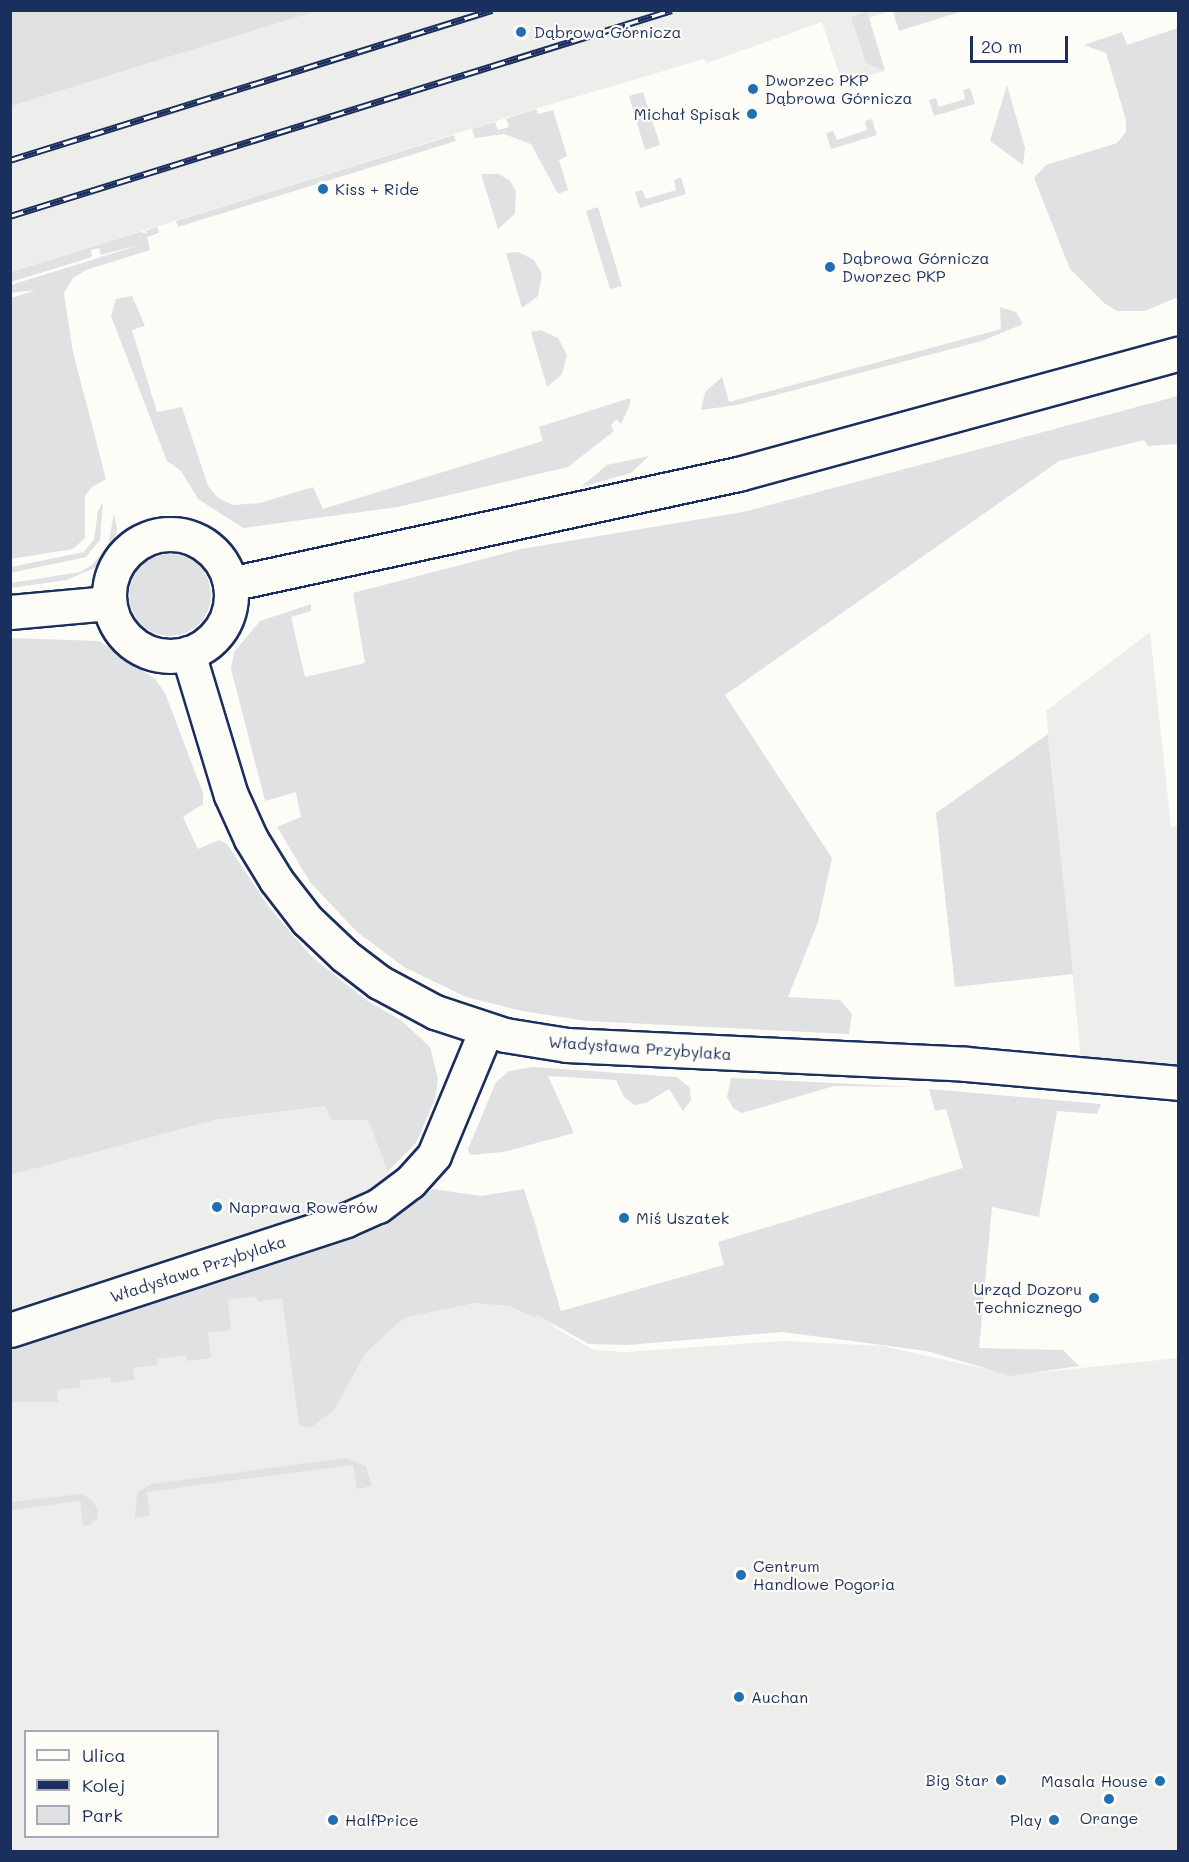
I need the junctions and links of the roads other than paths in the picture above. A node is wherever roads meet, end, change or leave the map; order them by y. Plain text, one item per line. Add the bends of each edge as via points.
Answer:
1 (1179, 354) edge
2 (230, 584) junction
3 (109, 603) junction
4 (10, 612) edge
5 (188, 653) junction
6 (486, 1030) junction
7 (1179, 1083) edge
8 (10, 1330) edge

1 - 2 street via 728,477
2 - 3 street via 220,560 206,545 187,536 167,534 146,538 122,557 112,575
2 - 5 street via 231,602 223,626 206,645
3 - 4 street
3 - 5 street via 116,625 133,645 157,655
5 - 6 street via 237,809 267,866 296,907 331,944 379,982 435,1012
6 - 7 street, Władysława Przybylaka via 567,1045 966,1064
6 - 8 street, Władysława Przybylaka via 434,1155 410,1182 378,1206 340,1223

